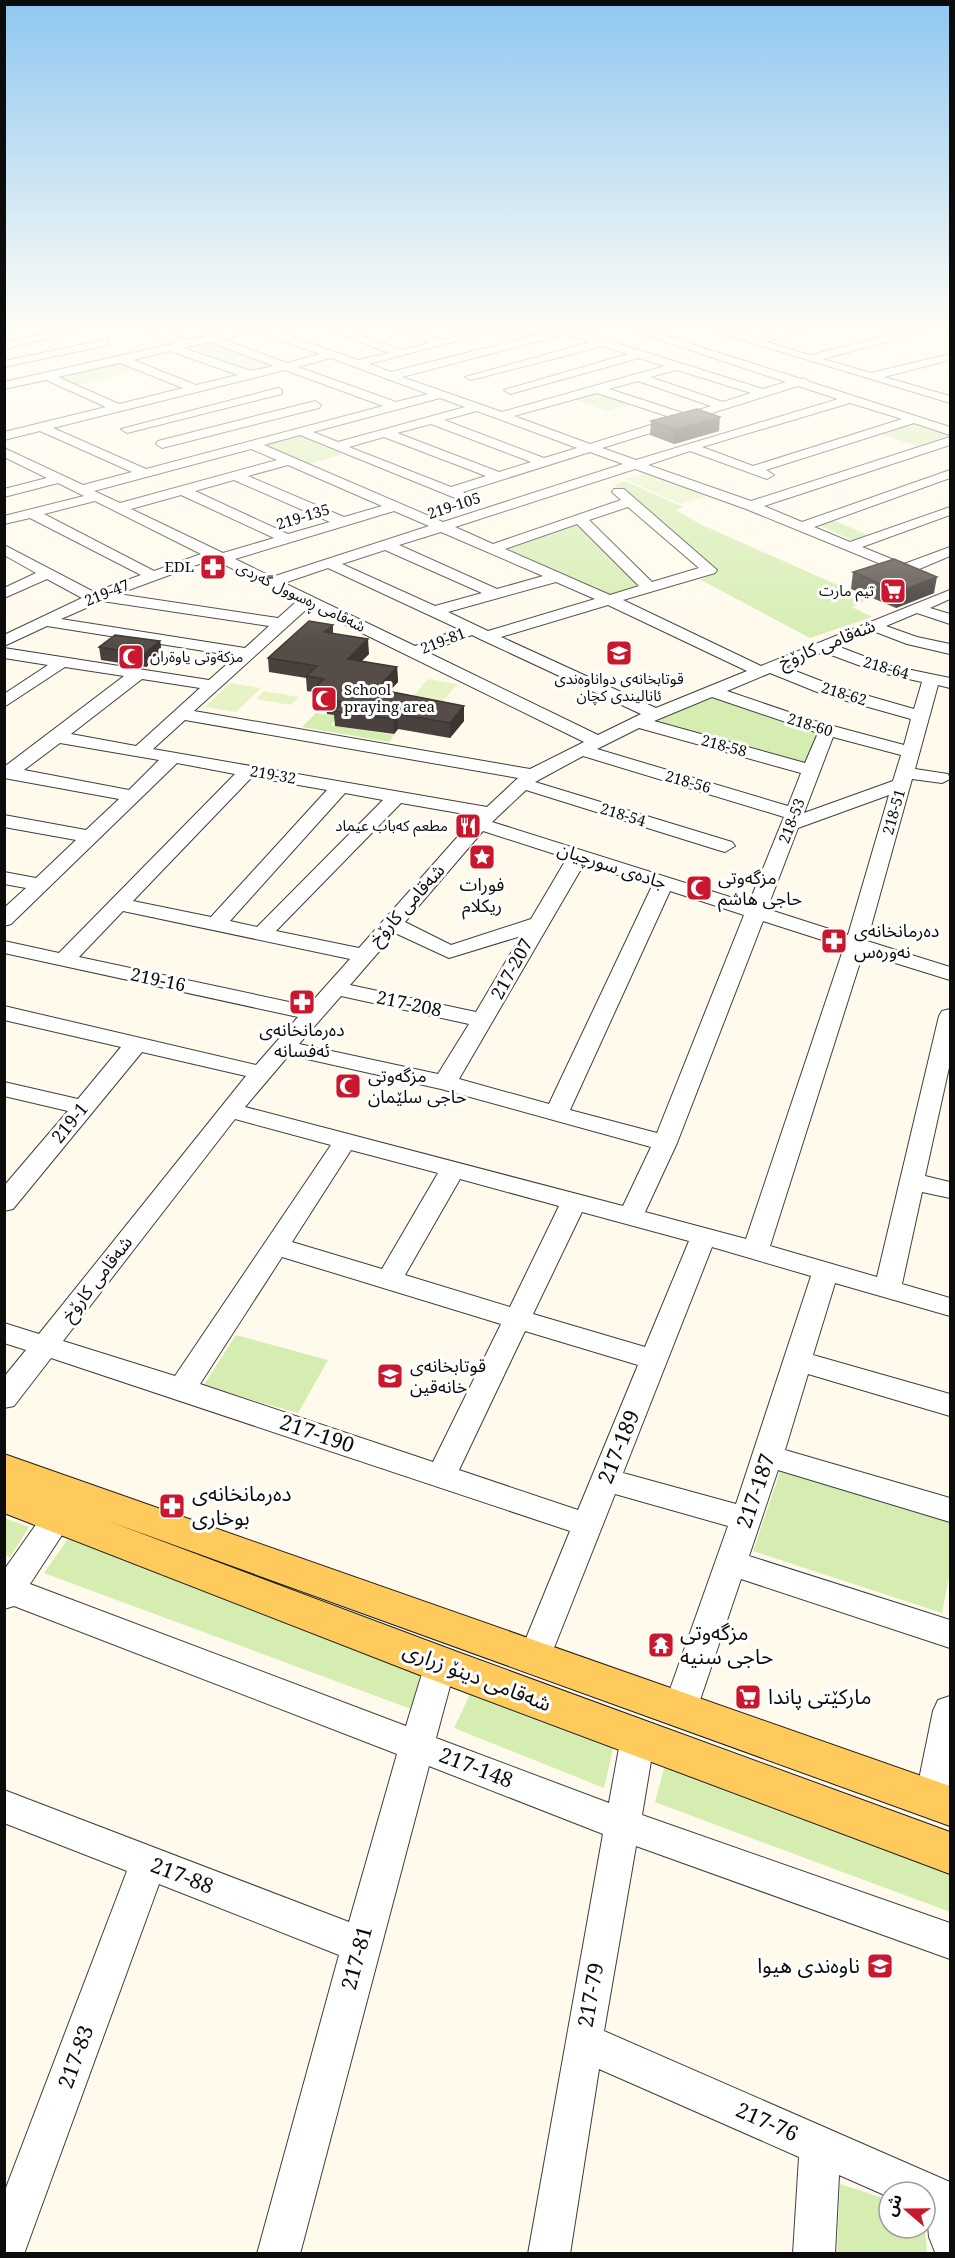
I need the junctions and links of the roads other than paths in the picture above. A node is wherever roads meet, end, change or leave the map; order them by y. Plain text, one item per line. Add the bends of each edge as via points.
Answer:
1 (19, 432) edge
2 (53, 432) edge
3 (133, 432) edge
4 (198, 432) edge
5 (298, 432) edge
6 (300, 432) edge
7 (464, 432) edge
8 (549, 432) edge
9 (640, 432) edge
10 (872, 432) edge
11 (874, 432) edge
12 (386, 433) joint
13 (732, 433) edge
14 (4, 436) edge
15 (153, 441) junction
16 (951, 441) edge
17 (251, 444) junction
18 (690, 447) junction
19 (594, 448) junction
20 (923, 450) junction
21 (4, 452) edge
22 (331, 455) junction
23 (941, 457) dead end
24 (196, 459) junction
25 (22, 460) junction
26 (288, 461) junction
27 (545, 463) junction
28 (637, 464) junction
29 (4, 465) edge
30 (304, 467) junction
31 (753, 470) junction
32 (145, 473) junction
33 (951, 474) edge
34 (236, 476) junction
35 (598, 476) junction
36 (499, 477) junction
37 (59, 479) junction
38 (803, 489) junction
39 (182, 490) junction
40 (450, 492) junction
41 (4, 493) edge
42 (89, 493) junction
43 (632, 501) junction
44 (751, 506) junction
45 (394, 507) junction
46 (119, 508) junction
47 (495, 510) junction
48 (951, 512) edge
49 (31, 513) junction
50 (580, 519) junction
51 (4, 520) edge
52 (343, 522) junction
53 (801, 527) junction
54 (439, 528) junction
55 (287, 539) junction
56 (386, 545) junction
57 (849, 547) junction
58 (4, 549) edge
59 (492, 549) junction
60 (951, 551) edge
61 (218, 556) junction
62 (22, 560) junction
63 (329, 563) junction
64 (4, 565) edge
65 (903, 570) junction
66 (47, 573) junction
67 (153, 576) junction
68 (557, 577) junction
69 (271, 582) junction
70 (649, 588) junction
71 (4, 594) edge
72 (496, 594) junction
73 (950, 594) edge
74 (97, 597) junction
75 (307, 600) junction
76 (610, 600) junction
77 (916, 608) junction
78 (432, 612) junction
79 (951, 619) edge
80 (42, 621) junction
81 (281, 623) junction
82 (873, 626) junction
83 (479, 633) junction
84 (4, 641) edge
85 (823, 646) junction
86 (951, 649) edge
87 (248, 652) junction
88 (414, 652) junction
89 (4, 653) edge
90 (62, 662) junction
91 (764, 669) junction
92 (138, 674) junction
93 (931, 680) junction
94 (951, 683) edge
95 (212, 685) junction
96 (711, 691) junction
97 (4, 702) edge
98 (180, 714) junction
99 (921, 716) junction
100 (646, 718) junction
101 (828, 731) junction
102 (57, 737) junction
103 (590, 746) junction
104 (139, 752) junction
105 (911, 752) junction
106 (173, 758) junction
107 (811, 770) junction
108 (248, 771) junction
109 (7, 772) edge
110 (903, 778) junction
111 (942, 778) dead end
112 (527, 779) junction
113 (340, 787) junction
114 (134, 796) junction
115 (396, 797) junction
116 (484, 819) junction
117 (792, 819) junction
118 (4, 821) edge
119 (90, 837) junction
120 (725, 846) dead end
121 (579, 855) junction
122 (4, 878) edge
123 (664, 882) junction
124 (40, 885) junction
125 (118, 904) junction
126 (756, 912) junction
127 (4, 920) edge
128 (391, 923) junction
129 (216, 924) junction
130 (537, 924) junction
131 (261, 934) junction
132 (856, 944) junction
133 (4, 947) edge
134 (363, 955) junction
135 (64, 960) junction
136 (951, 974) edge
137 (334, 988) junction
138 (4, 1013) edge
139 (312, 1013) junction
140 (951, 1016) edge
141 (483, 1020) junction
142 (137, 1043) junction
143 (283, 1047) junction
144 (261, 1073) junction
145 (445, 1083) junction
146 (4, 1089) edge
147 (82, 1107) junction
148 (229, 1110) junction
149 (557, 1113) junction
150 (346, 1140) junction
151 (665, 1143) junction
152 (453, 1169) junction
153 (912, 1181) junction
154 (951, 1190) edge
155 (574, 1202) junction
156 (4, 1203) edge
157 (630, 1217) junction
158 (704, 1236) junction
159 (276, 1246) junction
160 (755, 1251) junction
161 (825, 1272) junction
162 (389, 1280) junction
163 (886, 1289) junction
164 (951, 1307) edge
165 (518, 1319) junction
166 (4, 1333) edge
167 (46, 1345) junction
168 (654, 1360) junction
169 (799, 1361) junction
170 (182, 1389) junction
171 (4, 1398) edge
172 (951, 1405) edge
173 (768, 1456) junction
174 (4, 1468) edge
175 (441, 1476) junction
176 (606, 1480) junction
177 (4, 1497) edge
178 (951, 1510) edge
179 (58, 1518) junction
180 (746, 1519) junction
181 (587, 1525) junction
182 (732, 1563) junction
183 (6, 1591) edge
184 (951, 1634) edge
185 (534, 1658) junction
186 (440, 1664) junction
187 (680, 1709) junction
188 (951, 1711) edge
189 (638, 1737) junction
190 (417, 1745) junction
191 (942, 1803) edge
192 (4, 1806) edge
193 (621, 1824) junction
194 (951, 1852) edge
195 (148, 1863) junction
196 (951, 1941) edge
197 (360, 1945) junction
198 (583, 2042) junction
199 (820, 2145) junction
200 (949, 2214) edge
201 (4, 2252) edge
202 (278, 2253) edge
203 (549, 2253) edge
204 (814, 2253) edge

1 - 14 street
2 - 32 street
3 - 15 street
4 - 15 street
5 - 17 street
6 - 22 street
7 - 27 street
8 - 19 street
9 - 19 street
10 - 31 street
11 - 20 street
12 - 22 street
12 - 36 street
13 - 18 street, 219-105
15 - 24 street
16 - 20 street
17 - 24 street
17 - 26 street, 218-62
18 - 28 street, 219-105
18 - 31 street
19 - 27 street
19 - 28 street
20 - 23 street
20 - 38 street
21 - 25 street, شەقامی ڕەسوول گەردی
22 - 30 street
22 - 40 street via 354,453
24 - 32 street
25 - 29 street
25 - 37 street, شەقامی ڕەسوول گەردی
26 - 30 street, 218-62
26 - 34 street
27 - 36 street
28 - 35 street, 219-105
28 - 44 street
30 - 45 street, 218-62
31 - 38 street
32 - 42 street
33 - 53 street
34 - 39 street
34 - 52 street
35 - 43 street
35 - 47 street, 219-105
36 - 40 street
37 - 41 street
37 - 42 street, شەقامی ڕەسوول گەردی
38 - 44 street
39 - 46 street
39 - 55 street
40 - 47 street
42 - 46 street, شەقامی ڕەسوول گەردی
42 - 49 street
43 - 50 street
43 - 70 street, 219-81 via 710,570
44 - 53 street
45 - 52 street, 219-135
45 - 54 street, 218-62
46 - 61 street, شەقامی ڕەسوول گەردی
47 - 54 street, 219-105
48 - 57 street
49 - 51 street
49 - 67 street
50 - 59 street
50 - 70 street
52 - 55 street, 219-135
53 - 57 street
54 - 56 street, 219-105
54 - 59 street, 218-62
55 - 61 street, 219-135
56 - 63 street, 219-105
56 - 72 street
57 - 65 street
58 - 62 street
59 - 68 street, 218-62
60 - 65 street
61 - 67 street, 219-47
61 - 69 street, شەقامی ڕەسوول گەردی
62 - 64 street
62 - 66 street
63 - 69 street, 219-105
63 - 78 street, 218-58
65 - 73 street
66 - 71 street
66 - 74 street
67 - 74 street, 219-47
68 - 72 street
68 - 76 street, 218-62
69 - 75 street, شەقامی ڕەسوول گەردی
70 - 76 street, 219-81
72 - 78 street
73 - 77 street, شەقامی کارۆخ
74 - 80 street, 219-47
74 - 81 street
75 - 81 street
75 - 88 street, شەقامی ڕەسوول گەردی
76 - 83 street, 219-81
76 - 91 street, 218-62
77 - 79 street
77 - 82 street, شەقامی کارۆخ
78 - 83 street, 218-58
80 - 84 street, 219-47
80 - 87 street
81 - 87 street
82 - 85 street, شەقامی کارۆخ
82 - 86 street via 913,641
83 - 88 street, 219-81
83 - 100 street, 218-58
85 - 91 street, شەقامی کارۆخ
85 - 93 street, 218-64 via 872,665
87 - 95 street
88 - 103 street, شەقامی ڕەسوول گەردی
89 - 90 street
90 - 92 street
90 - 97 street
91 - 96 street, شەقامی کارۆخ
91 - 99 street, 218-62
92 - 95 street
92 - 102 street
93 - 94 street, 218-64
93 - 99 street, 218-51
95 - 98 street
96 - 100 street, شەقامی کارۆخ
96 - 101 street, 218-60
98 - 104 street
98 - 112 street, 218-54
99 - 105 street, 218-51
100 - 103 street, شەقامی کارۆخ
100 - 107 street, 218-58
101 - 105 street, 218-60
101 - 107 street, 218-53
102 - 104 street, 219-32
102 - 109 street
103 - 112 street, شەقامی کارۆخ
103 - 117 street, 218-56
104 - 106 street, 219-32
105 - 110 street, 218-51
106 - 108 street, 219-32
106 - 114 street
107 - 117 street, 218-53
108 - 113 street, 219-32
108 - 125 street
109 - 114 street
110 - 111 street
110 - 117 street
110 - 132 street, 218-51
112 - 116 street, شەقامی کارۆخ
112 - 120 street, 218-54
113 - 115 street, 219-32
113 - 129 street
114 - 119 street
115 - 116 street, 219-32
115 - 131 street
116 - 121 street, جادەی سورچیان
116 - 128 street, شەقامی کارۆخ
117 - 126 street, 218-53
118 - 119 street
119 - 124 street
121 - 123 street, جادەی سورچیان
121 - 130 street, 217-207
122 - 124 street
123 - 126 street, جادەی سورچیان
123 - 149 street
124 - 127 street
125 - 129 street
125 - 135 street
126 - 132 street, جادەی سورچیان
126 - 151 street, 218-53
128 - 130 street via 449,952
128 - 134 street, شەقامی کارۆخ
129 - 131 street
130 - 141 street, 217-207
131 - 134 street
132 - 136 street, جادەی سورچیان
132 - 160 street, 218-51
133 - 135 street, 219-16
134 - 137 street, شەقامی کارۆخ
135 - 139 street, 219-16
137 - 139 street, شەقامی کارۆخ
137 - 141 street, 217-208
138 - 142 street
139 - 143 street, شەقامی کارۆخ
140 - 153 street
141 - 145 street, 217-207
142 - 144 street
142 - 147 street, 219-1
143 - 144 street, شەقامی کارۆخ
143 - 145 street
144 - 148 street, شەقامی کارۆخ
145 - 149 street
146 - 147 street
147 - 156 street, 219-1
148 - 150 street
148 - 167 street, شەقامی کارۆخ
149 - 151 street
150 - 152 street
150 - 159 street
151 - 157 street, 218-53
152 - 155 street
152 - 162 street
153 - 154 street
153 - 163 street
155 - 157 street
155 - 165 street
157 - 158 street
158 - 160 street
158 - 168 street, 217-189
159 - 162 street
159 - 170 street
160 - 161 street
161 - 163 street
161 - 169 street, 217-187
162 - 165 street
163 - 164 street
165 - 168 street
165 - 175 street
166 - 167 street, 217-190
167 - 170 street, 217-190
167 - 171 street, شەقامی کارۆخ
168 - 176 street, 217-189
169 - 172 street
169 - 173 street, 217-187
170 - 175 street, 217-190
173 - 178 street
173 - 180 street, 217-187
174 - 185 main road, شەقامی دینۆ زراری
175 - 181 street, 217-190
176 - 180 street
176 - 181 street, 217-189
177 - 179 main road, شەقامی دینۆ زراری
179 - 183 street
179 - 186 main road, شەقامی دینۆ زراری
180 - 182 street, 217-187
181 - 185 street, 217-189
182 - 184 street
182 - 187 street, 217-187
183 - 190 street, 217-148
185 - 187 main road, شەقامی دینۆ زراری
186 - 189 main road, شەقامی دینۆ زراری
186 - 190 street, 217-81
187 - 191 main road, شەقامی دینۆ زراری
188 - 191 street
189 - 193 street, 217-79
189 - 194 main road, شەقامی دینۆ زراری
190 - 193 street, 217-148
190 - 197 street, 217-81
192 - 195 street, 217-88
193 - 196 street, 217-148
193 - 198 street, 217-79
195 - 197 street, 217-88
195 - 201 street, 217-83
197 - 202 street, 217-81
198 - 199 street, 217-76
198 - 203 street, 217-79
199 - 200 street, 217-76
199 - 204 street

